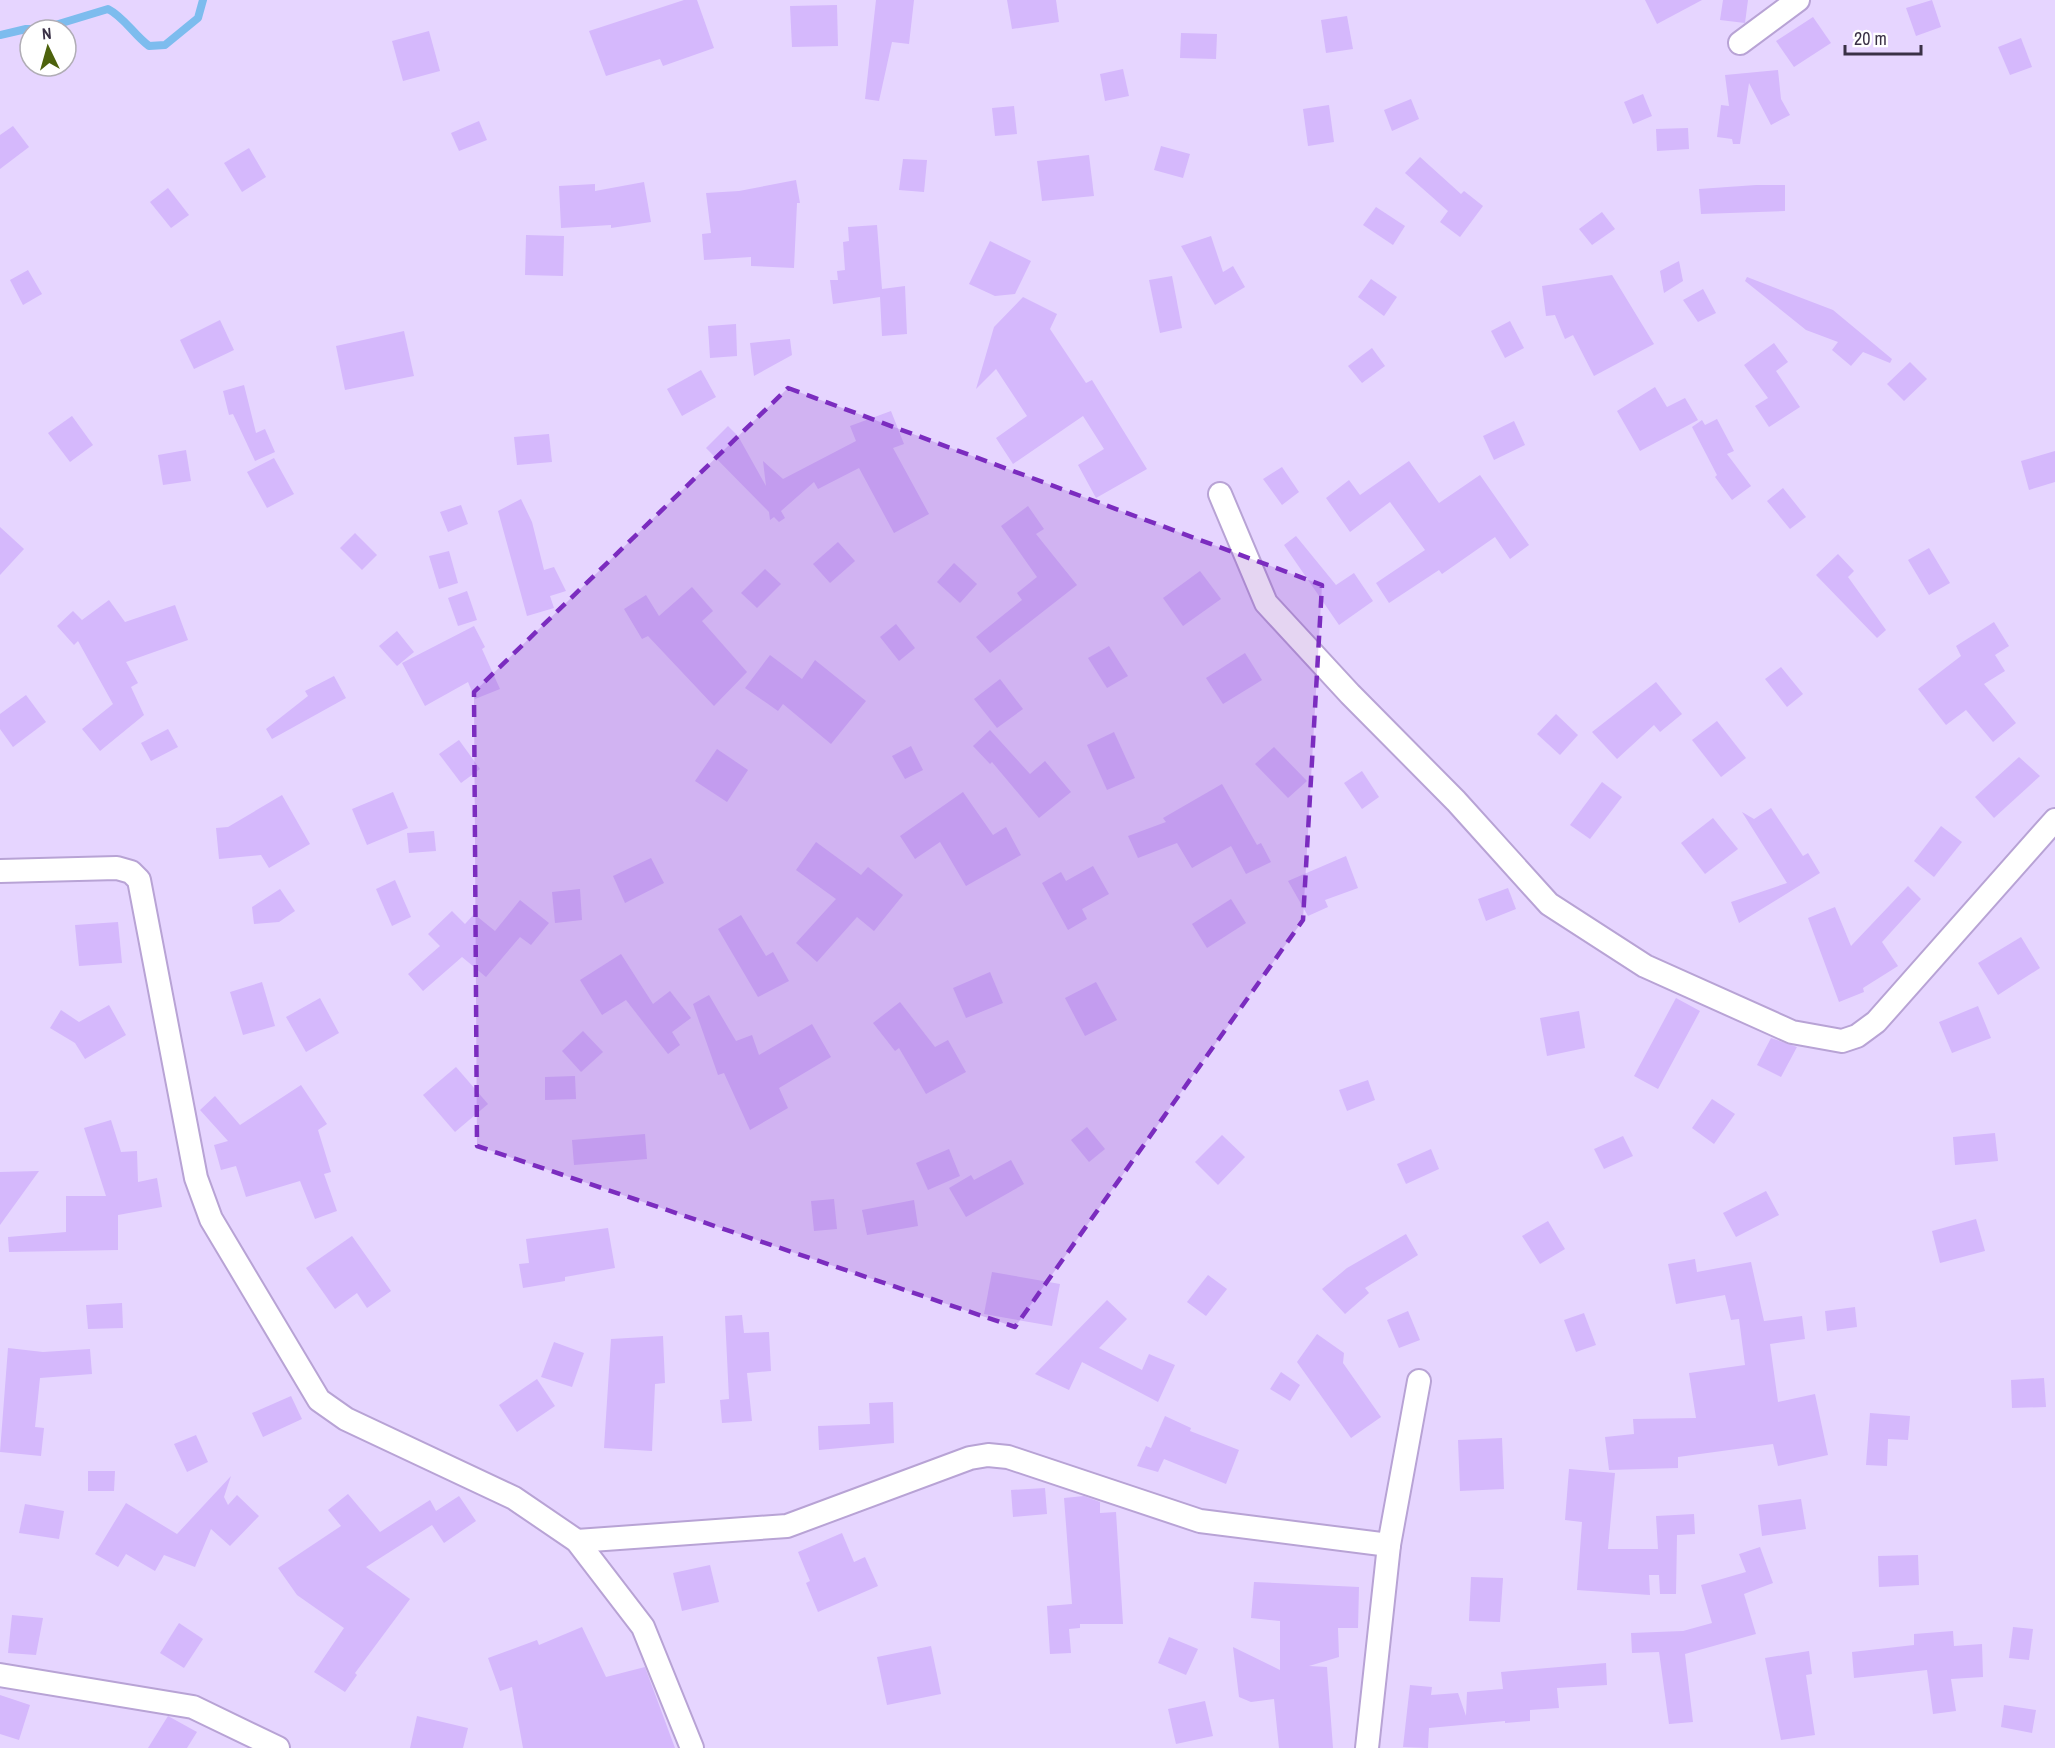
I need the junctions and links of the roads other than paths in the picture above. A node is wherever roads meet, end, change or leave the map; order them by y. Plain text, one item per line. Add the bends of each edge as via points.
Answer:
1 (1798, 0) edge
2 (1740, 43) dead end
3 (1220, 494) dead end
4 (2055, 820) edge
5 (0, 871) edge
6 (1419, 1381) dead end
7 (577, 1541) junction
8 (1389, 1545) junction
9 (0, 1675) edge
10 (278, 1748) edge
11 (692, 1748) edge
12 (1366, 1748) edge

1 - 2 street
3 - 4 street via 1266,603 1549,904 1645,966 1792,1032 1842,1041 1876,1022
5 - 7 street via 117,868 131,872 139,880 196,1178 212,1219 319,1400 346,1419 514,1498
6 - 8 street
7 - 8 street via 787,1526 970,1458 988,1455 1008,1457 1211,1523
7 - 11 street via 643,1627
8 - 12 street
9 - 10 street via 193,1707

